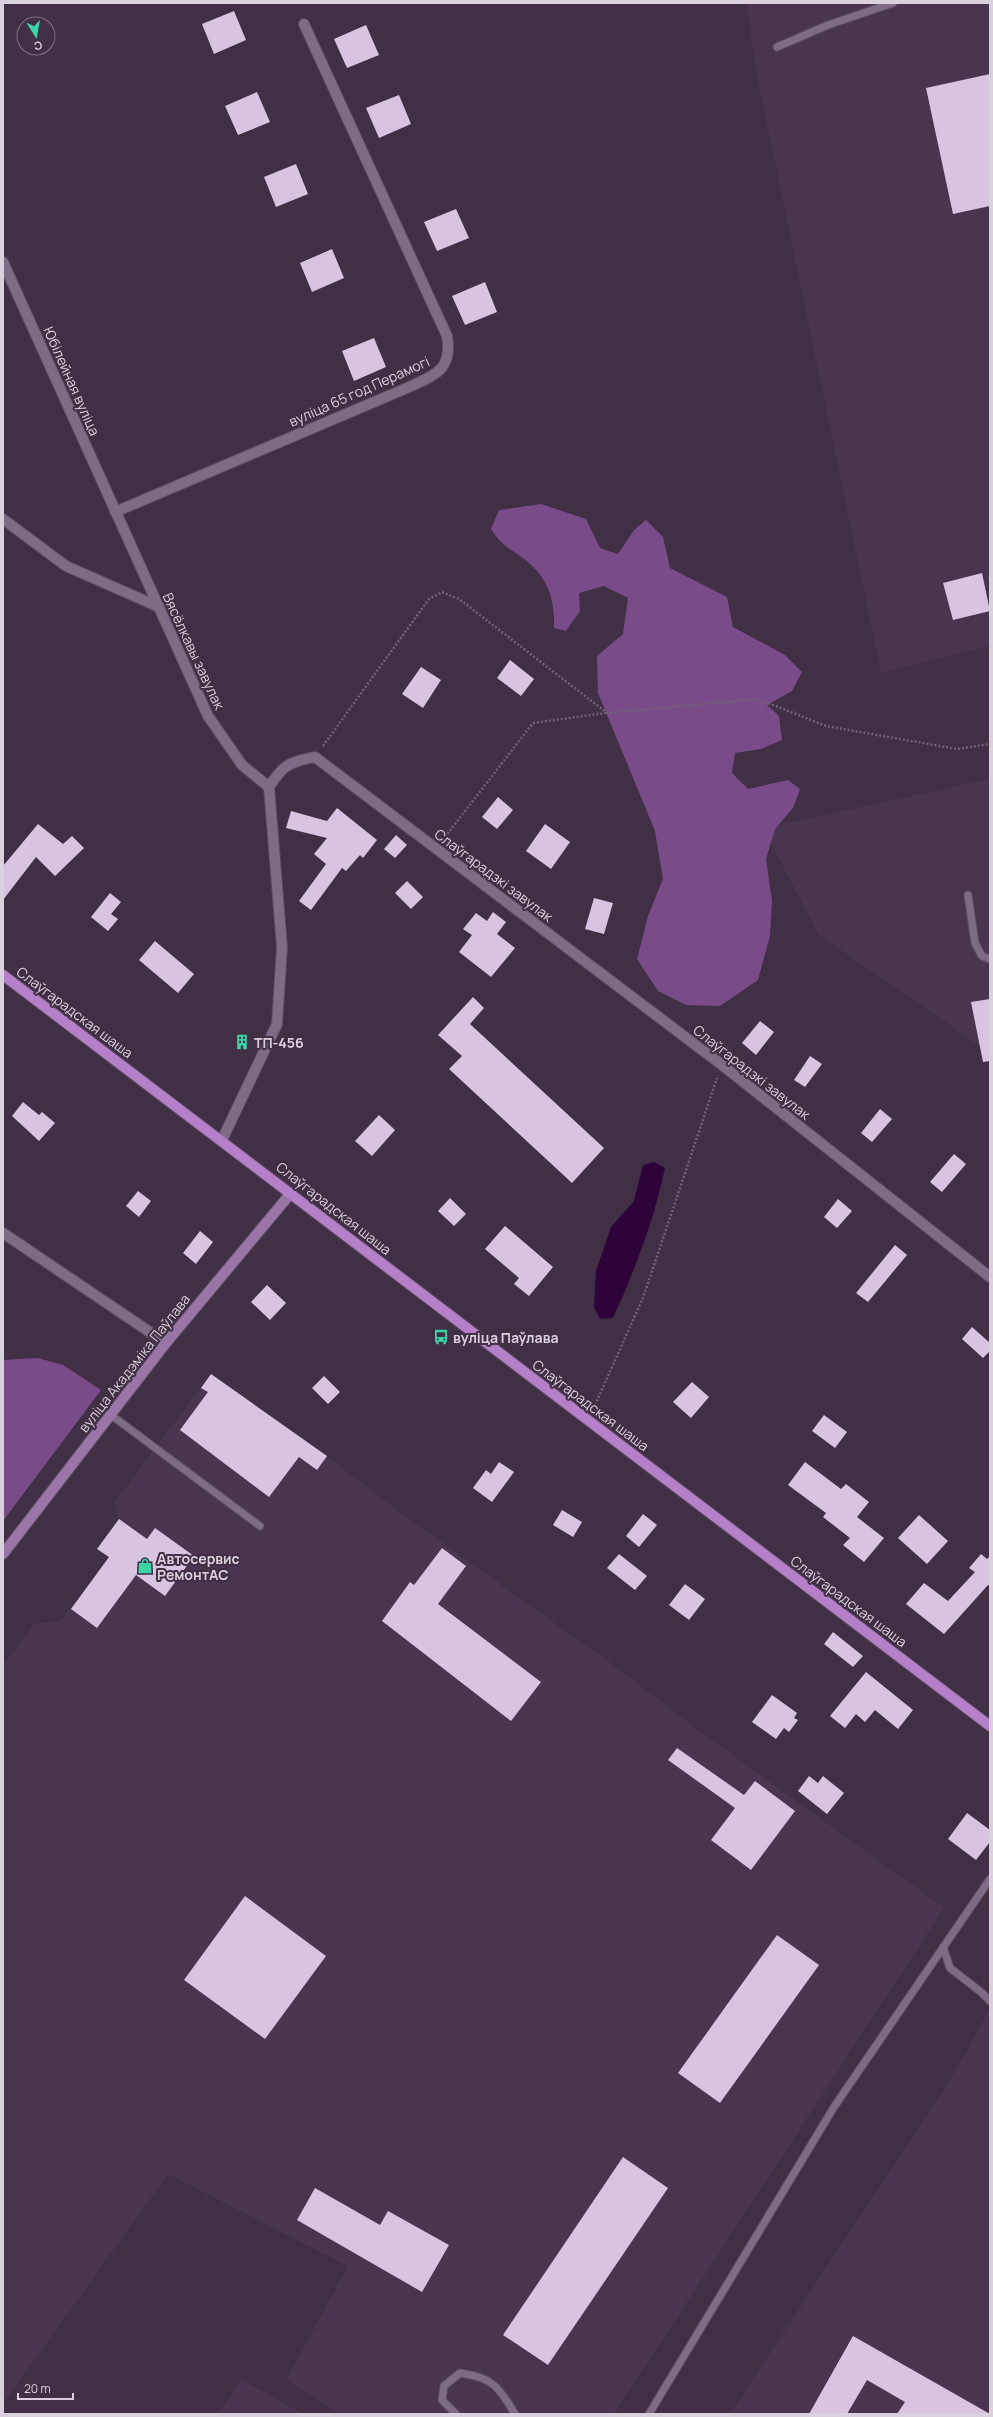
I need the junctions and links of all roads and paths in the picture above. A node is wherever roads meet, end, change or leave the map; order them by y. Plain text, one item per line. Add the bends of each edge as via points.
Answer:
1 (893, 3) edge
2 (304, 24) dead end
3 (777, 47) dead end
4 (3, 262) edge
5 (115, 512) junction
6 (3, 519) edge
7 (158, 607) junction
8 (607, 713) junction
9 (990, 744) edge
10 (315, 757) junction
11 (269, 787) junction
12 (436, 849) junction
13 (968, 895) dead end
14 (990, 958) edge
15 (3, 975) edge
16 (722, 1065) junction
17 (222, 1140) junction
18 (291, 1193) junction
19 (3, 1233) edge
20 (990, 1277) edge
21 (166, 1343) junction
22 (595, 1404) dead end
23 (111, 1416) junction
24 (260, 1526) dead end
25 (3, 1554) edge
26 (990, 1726) edge
27 (990, 1879) edge
28 (943, 1947) junction
29 (990, 2001) edge
30 (456, 2414) edge
31 (515, 2414) edge
32 (649, 2414) edge

1 - 3 lane via 828,25
2 - 5 street, вуліца 65 год Перамогі via 447,336 450,350 447,362 438,373 407,388
4 - 5 street, Юбілейная вуліца
5 - 7 street, Вясёлкавы завулак
6 - 7 street via 66,566
7 - 11 street, Вясёлкавы завулак via 208,716 242,765
8 - 9 path via 758,699 826,726 957,749
8 - 10 path via 459,599 442,592 430,599
8 - 12 path via 533,722
10 - 11 street via 298,761 280,770
10 - 12 street, Слаўгарадзкі завулак
11 - 17 street via 282,947 277,1024
12 - 16 street, Слаўгарадзкі завулак
13 - 14 lane via 975,943 982,956
15 - 17 main road, Слаўгарадская шаша
16 - 20 street, Слаўгарадзкі завулак
16 - 22 path via 643,1298
17 - 18 main road, Слаўгарадская шаша
18 - 21 main road, вуліца Акадэміка Паўлава
18 - 26 main road, Слаўгарадская шаша
19 - 21 street
21 - 23 main road, вуліца Акадэміка Паўлава
23 - 24 lane
23 - 25 main road, вуліца Акадэміка Паўлава
27 - 28 lane
28 - 29 lane via 950,1968
28 - 32 lane via 834,2107
30 - 31 lane via 442,2400 444,2386 460,2373 479,2375 497,2387

